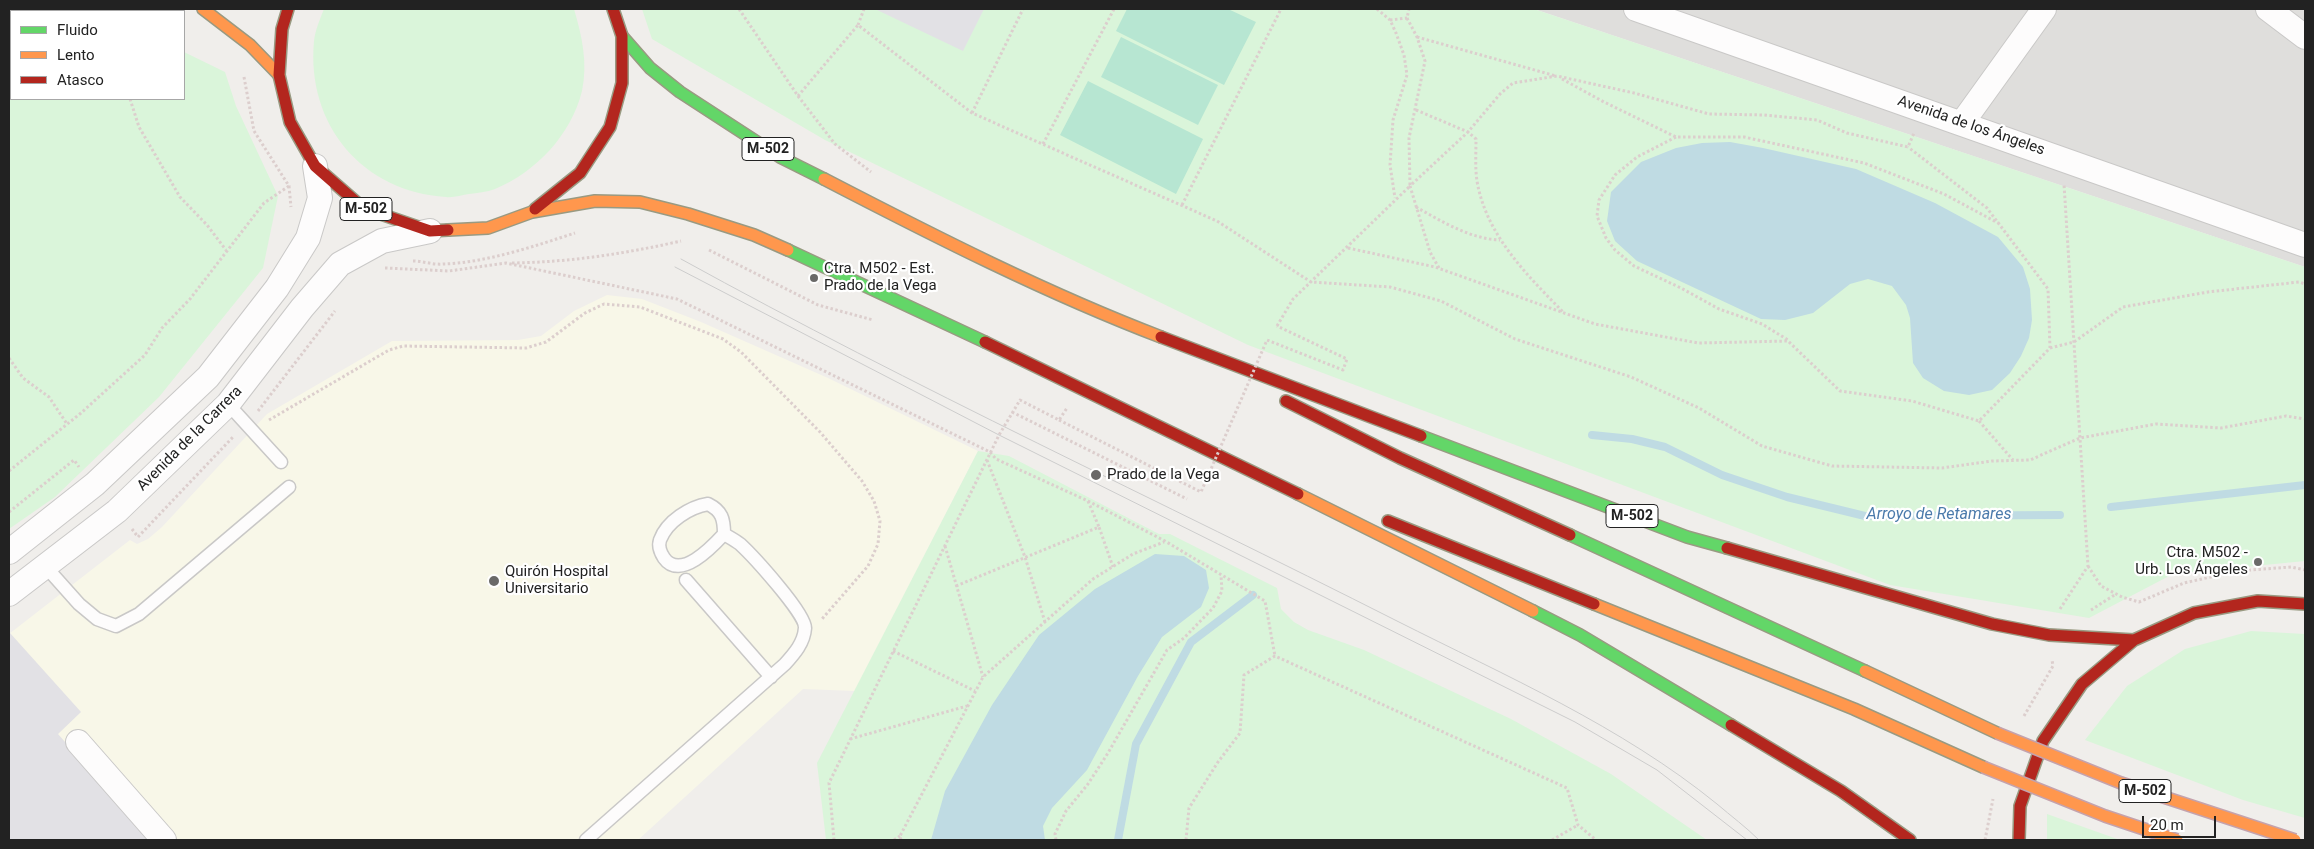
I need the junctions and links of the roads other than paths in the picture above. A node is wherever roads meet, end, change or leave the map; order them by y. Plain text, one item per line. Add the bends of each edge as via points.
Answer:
1 (203, 9) edge
2 (288, 9) edge
3 (613, 9) edge
4 (1636, 9) edge
5 (2044, 9) edge
6 (2268, 9) edge
7 (622, 36) junction
8 (2305, 37) edge
9 (279, 75) junction
10 (1962, 123) junction
11 (315, 166) junction
12 (532, 212) junction
13 (430, 231) junction
14 (2305, 245) edge
15 (1146, 331) junction
16 (1251, 384) dead end
17 (1277, 397) dead end
18 (228, 404) junction
19 (1192, 441) junction
20 (281, 462) dead end
21 (289, 487) dead end
22 (1338, 501) dead end
23 (1375, 516) dead end
24 (724, 534) junction
25 (9, 552) edge
26 (46, 567) junction
27 (686, 580) dead end
28 (9, 594) edge
29 (2305, 604) edge
30 (2134, 640) junction
31 (771, 677) junction
32 (78, 742) dead end
33 (164, 840) edge
34 (586, 840) edge
35 (1910, 840) edge
36 (2018, 840) edge
37 (2177, 840) edge
38 (2295, 840) edge

1 - 9 main road via 250,45
2 - 9 main road, M-502 via 282,29
3 - 7 main road, M-502
4 - 10 street, Avenida de los Ángeles
5 - 10 street
6 - 8 street
7 - 12 main road, M-502 via 622,82 610,127 580,173
7 - 15 main road, M-502 via 650,68 680,92 780,157 934,236
9 - 11 main road, M-502 via 290,122
10 - 14 street, Avenida de los Ángeles
11 - 13 main road, M-502 via 363,208
11 - 25 street via 320,198 308,238 277,288 208,376 95,484
12 - 13 main road, M-502 via 488,228
12 - 19 main road, M-502 via 595,200 640,202 754,235
13 - 18 street, Avenida de la Carrera via 382,241 340,264
15 - 16 main road, M-502
15 - 30 main road, M-502 via 1687,537 1992,624 2049,635
17 - 38 main road, M-502, bridge via 1400,458 1618,556 1997,734 2121,783
18 - 20 lane
18 - 26 street, Avenida de la Carrera via 117,511
19 - 22 main road, M-502
19 - 35 main road, M-502 via 1580,635 1841,791
21 - 26 lane via 139,614 116,626 97,619 79,604
23 - 37 main road, M-502, bridge via 1854,709 1983,767 2105,816
24 - 24 lane via 724,520 718,509 708,504 697,506 681,515 667,529 659,540 659,551 665,560 682,566 707,551
24 - 31 lane via 739,544 794,604 804,620 806,627 802,640
26 - 28 street, Avenida de la Carrera
27 - 31 lane
29 - 30 main road via 2258,601 2194,613
30 - 36 main road via 2082,684 2043,741 2020,806
31 - 34 lane
32 - 33 street

